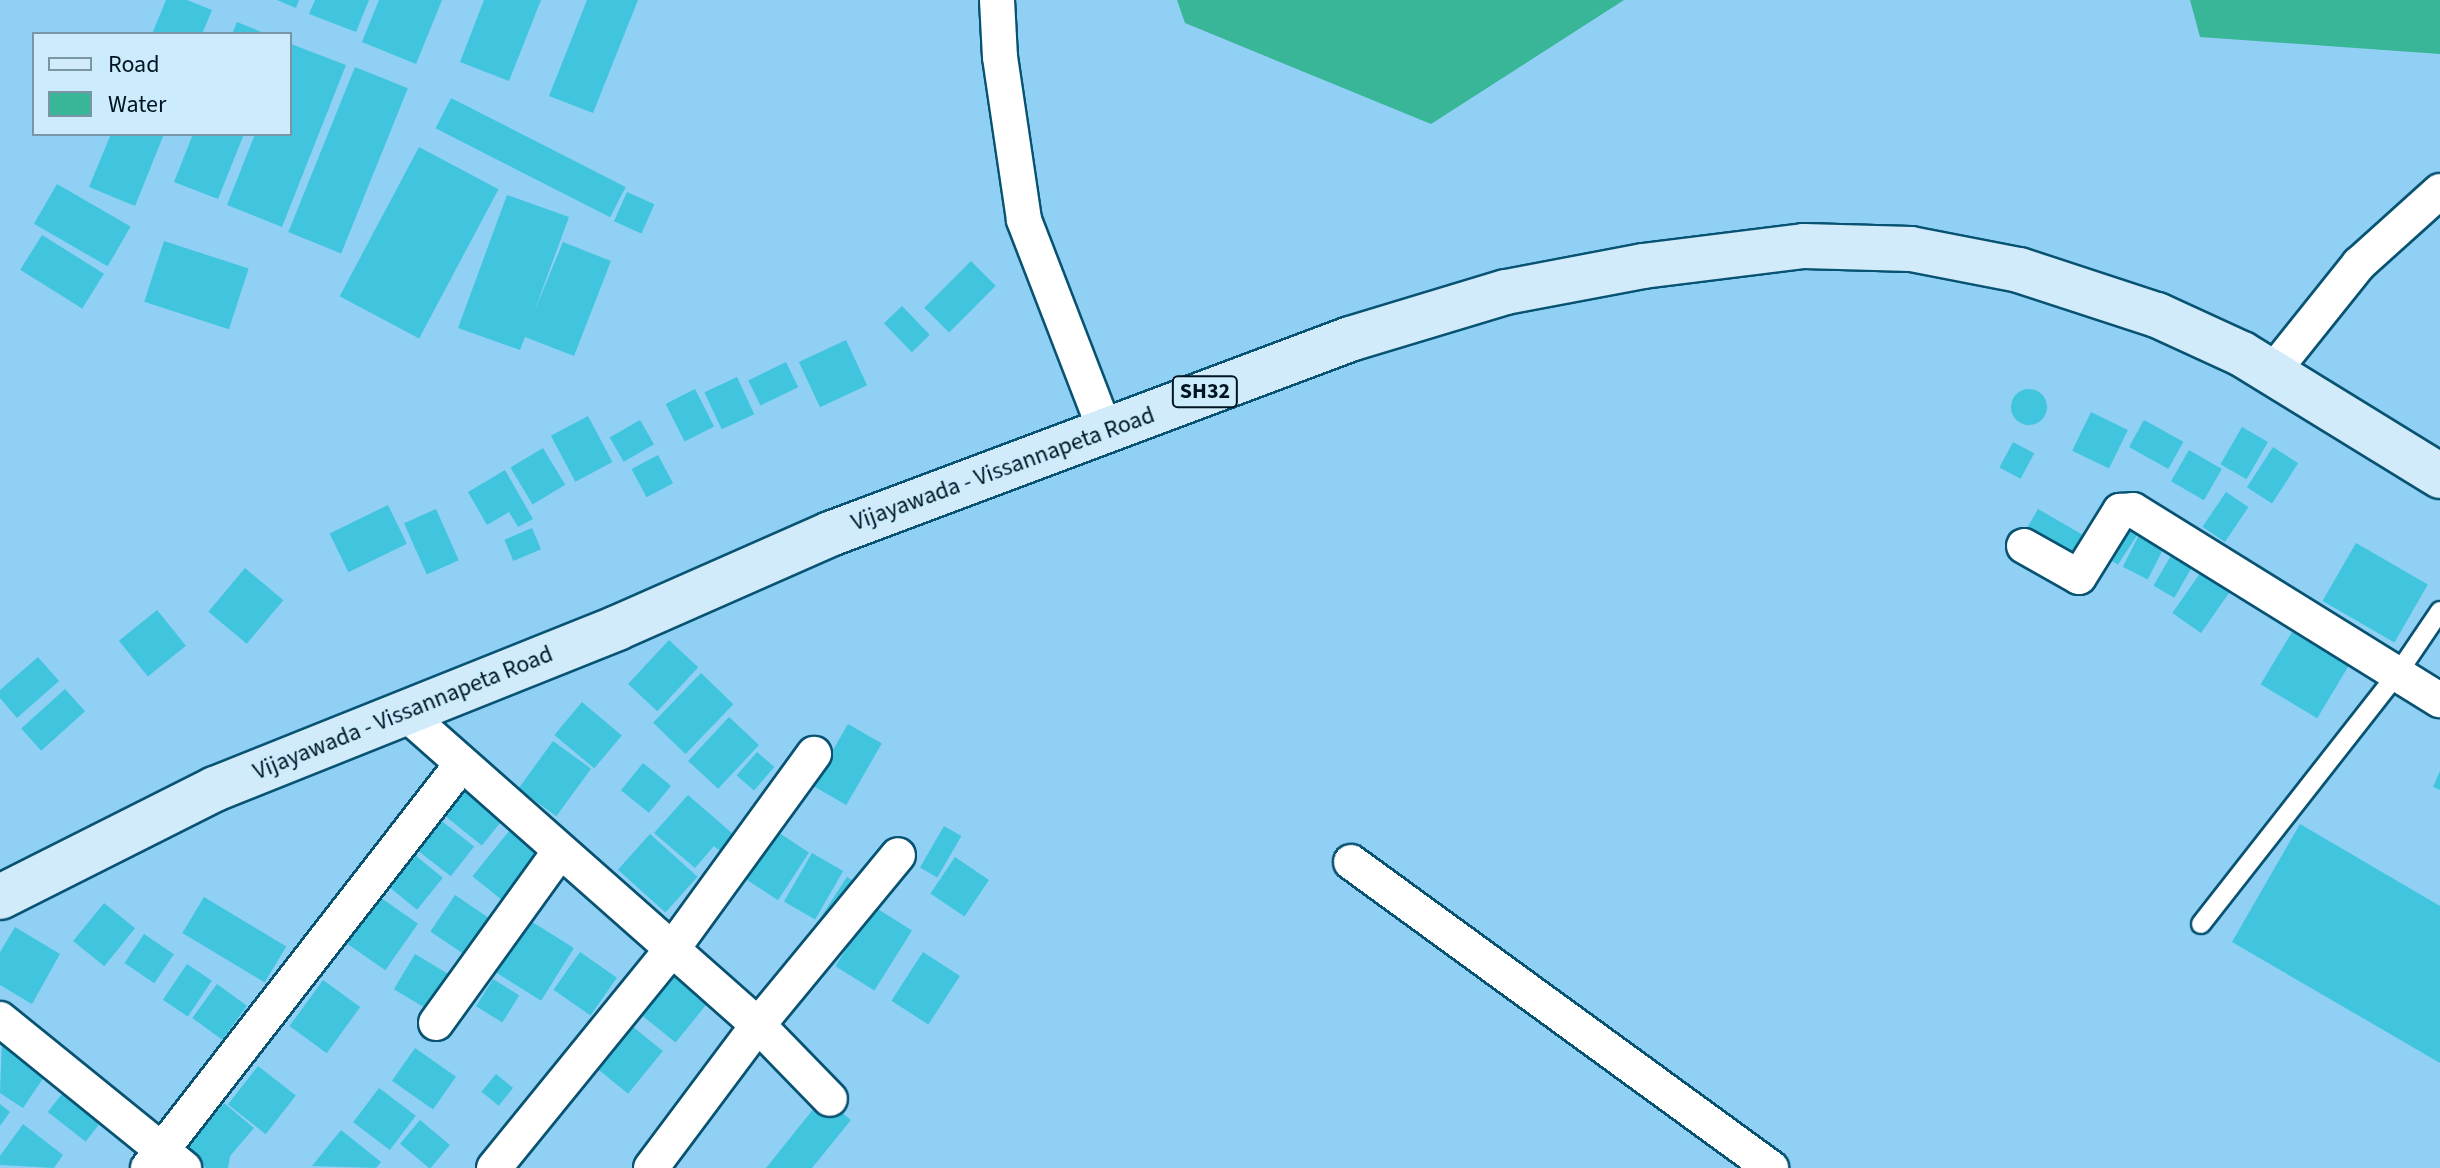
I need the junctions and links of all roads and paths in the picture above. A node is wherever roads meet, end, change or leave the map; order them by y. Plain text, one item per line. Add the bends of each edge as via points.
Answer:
1 (997, 0) edge
2 (2440, 191) edge
3 (2274, 370) junction
4 (1106, 433) junction
5 (2440, 476) edge
6 (2024, 546) dead end
7 (2440, 611) edge
8 (2398, 673) junction
9 (2440, 700) edge
10 (403, 711) junction
11 (814, 754) dead end
12 (461, 765) junction
13 (560, 851) junction
14 (898, 855) dead end
15 (1351, 862) dead end
16 (0, 897) edge
17 (2201, 924) dead end
18 (673, 948) junction
19 (0, 1019) edge
20 (436, 1023) dead end
21 (758, 1025) junction
22 (830, 1099) dead end
23 (165, 1162) edge
24 (494, 1168) edge
25 (651, 1168) edge
26 (1771, 1168) edge

1 - 4 street via 1024,220
2 - 3 street via 2359,264
3 - 4 main road, Vijayawada - Vissannapeta Road / SH32 via 2157,315 2019,270 1911,249 1804,246 1643,266 1506,292 1350,339
3 - 5 main road, Vijayawada - Vissannapeta Road / SH32
4 - 10 main road, Vijayawada - Vissannapeta Road / SH32 via 830,534 617,628
6 - 8 street via 2079,577 2120,511 2133,510
7 - 8 lane
8 - 9 street
8 - 17 lane
10 - 12 street
10 - 16 main road, Vijayawada - Vissannapeta Road / SH32 via 215,789
11 - 18 street
12 - 13 street
12 - 23 street
13 - 18 street
13 - 20 street
14 - 21 street
15 - 26 street
18 - 21 street
18 - 24 street
19 - 23 street
21 - 22 street
21 - 25 street

